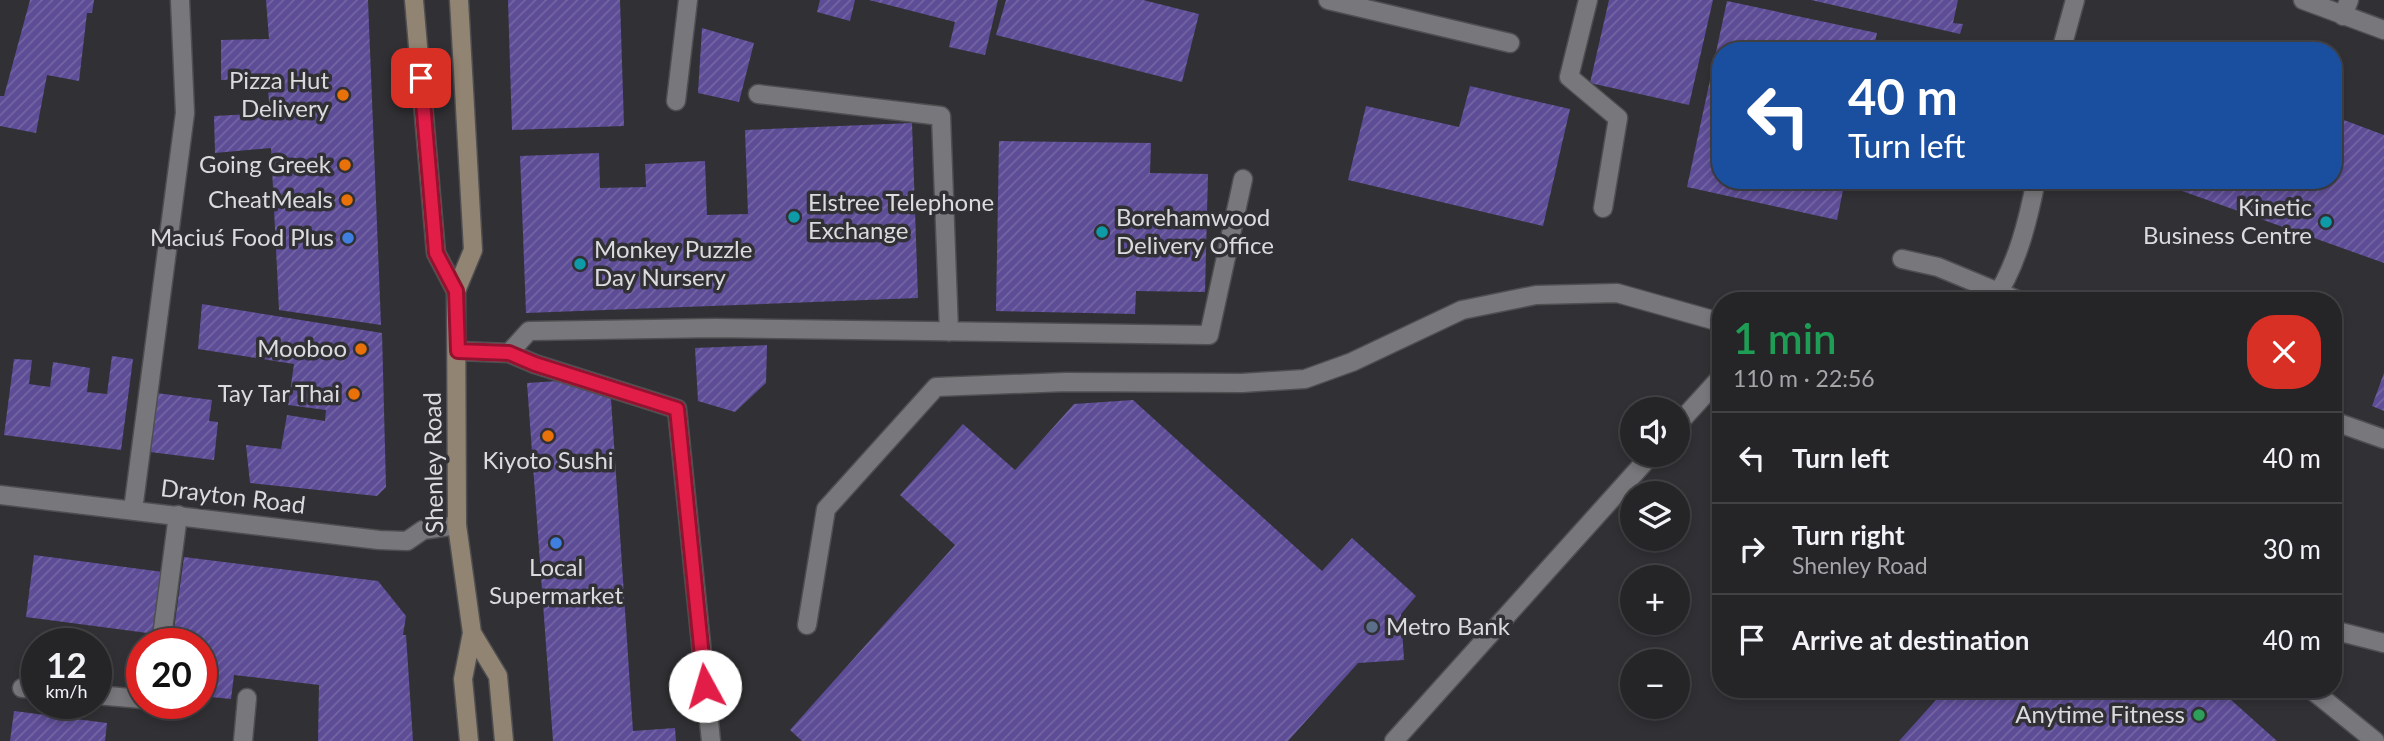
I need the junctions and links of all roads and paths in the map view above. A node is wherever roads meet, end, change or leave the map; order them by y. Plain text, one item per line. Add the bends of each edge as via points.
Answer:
1 (180, 0) edge
2 (414, 0) edge
3 (459, 0) edge
4 (688, 0) edge
5 (1328, 0) edge
6 (1588, 0) edge
7 (2076, 0) edge
8 (2312, 2) edge
9 (2346, 8) edge
10 (2384, 30) edge
11 (2064, 42) edge
12 (1510, 43) dead end
13 (758, 94) dead end
14 (676, 101) dead end
15 (1243, 179) dead end
16 (2034, 189) edge
17 (1603, 208) dead end
18 (1902, 259) dead end
19 (456, 291) junction
20 (1988, 292) edge
21 (1998, 292) edge
22 (1712, 320) edge
23 (949, 332) junction
24 (458, 351) junction
25 (509, 353) junction
26 (1712, 387) edge
27 (1690, 411) edge
28 (2342, 424) edge
29 (2384, 439) edge
30 (1639, 467) edge
31 (0, 495) edge
32 (133, 510) junction
33 (178, 515) junction
34 (457, 525) junction
35 (807, 625) dead end
36 (163, 628) edge
37 (2342, 632) edge
38 (472, 633) junction
39 (2384, 643) edge
40 (247, 698) dead end
41 (2322, 698) edge
42 (243, 741) edge
43 (469, 741) edge
44 (503, 741) edge
45 (711, 741) edge
46 (1394, 741) edge
47 (2375, 741) edge

1 - 32 street via 185,113
2 - 19 main road, Shenley Road via 436,253
3 - 19 main road, Shenley Road via 473,250
4 - 14 street
5 - 12 street
6 - 17 street via 1569,76 1619,118
7 - 11 street
8 - 9 street
9 - 10 street
13 - 23 street via 941,116
15 - 23 street via 1209,335
16 - 21 street via 2027,225
18 - 20 street via 1938,267
19 - 24 main road, Shenley Road
22 - 35 street via 1617,293 1536,295 1462,310 1305,379 936,387 826,509
23 - 25 street via 529,331
24 - 25 street
24 - 34 main road, Shenley Road
25 - 45 street via 677,409
26 - 27 street
28 - 29 street
30 - 46 street
31 - 32 street, Drayton Road
32 - 33 street, Drayton Road
33 - 34 street, Drayton Road via 379,540 407,541 423,530
33 - 36 street
34 - 38 main road, Shenley Road
37 - 39 street
38 - 43 main road, Shenley Road via 463,679
38 - 44 main road, Shenley Road via 498,676
40 - 42 street
41 - 47 street

